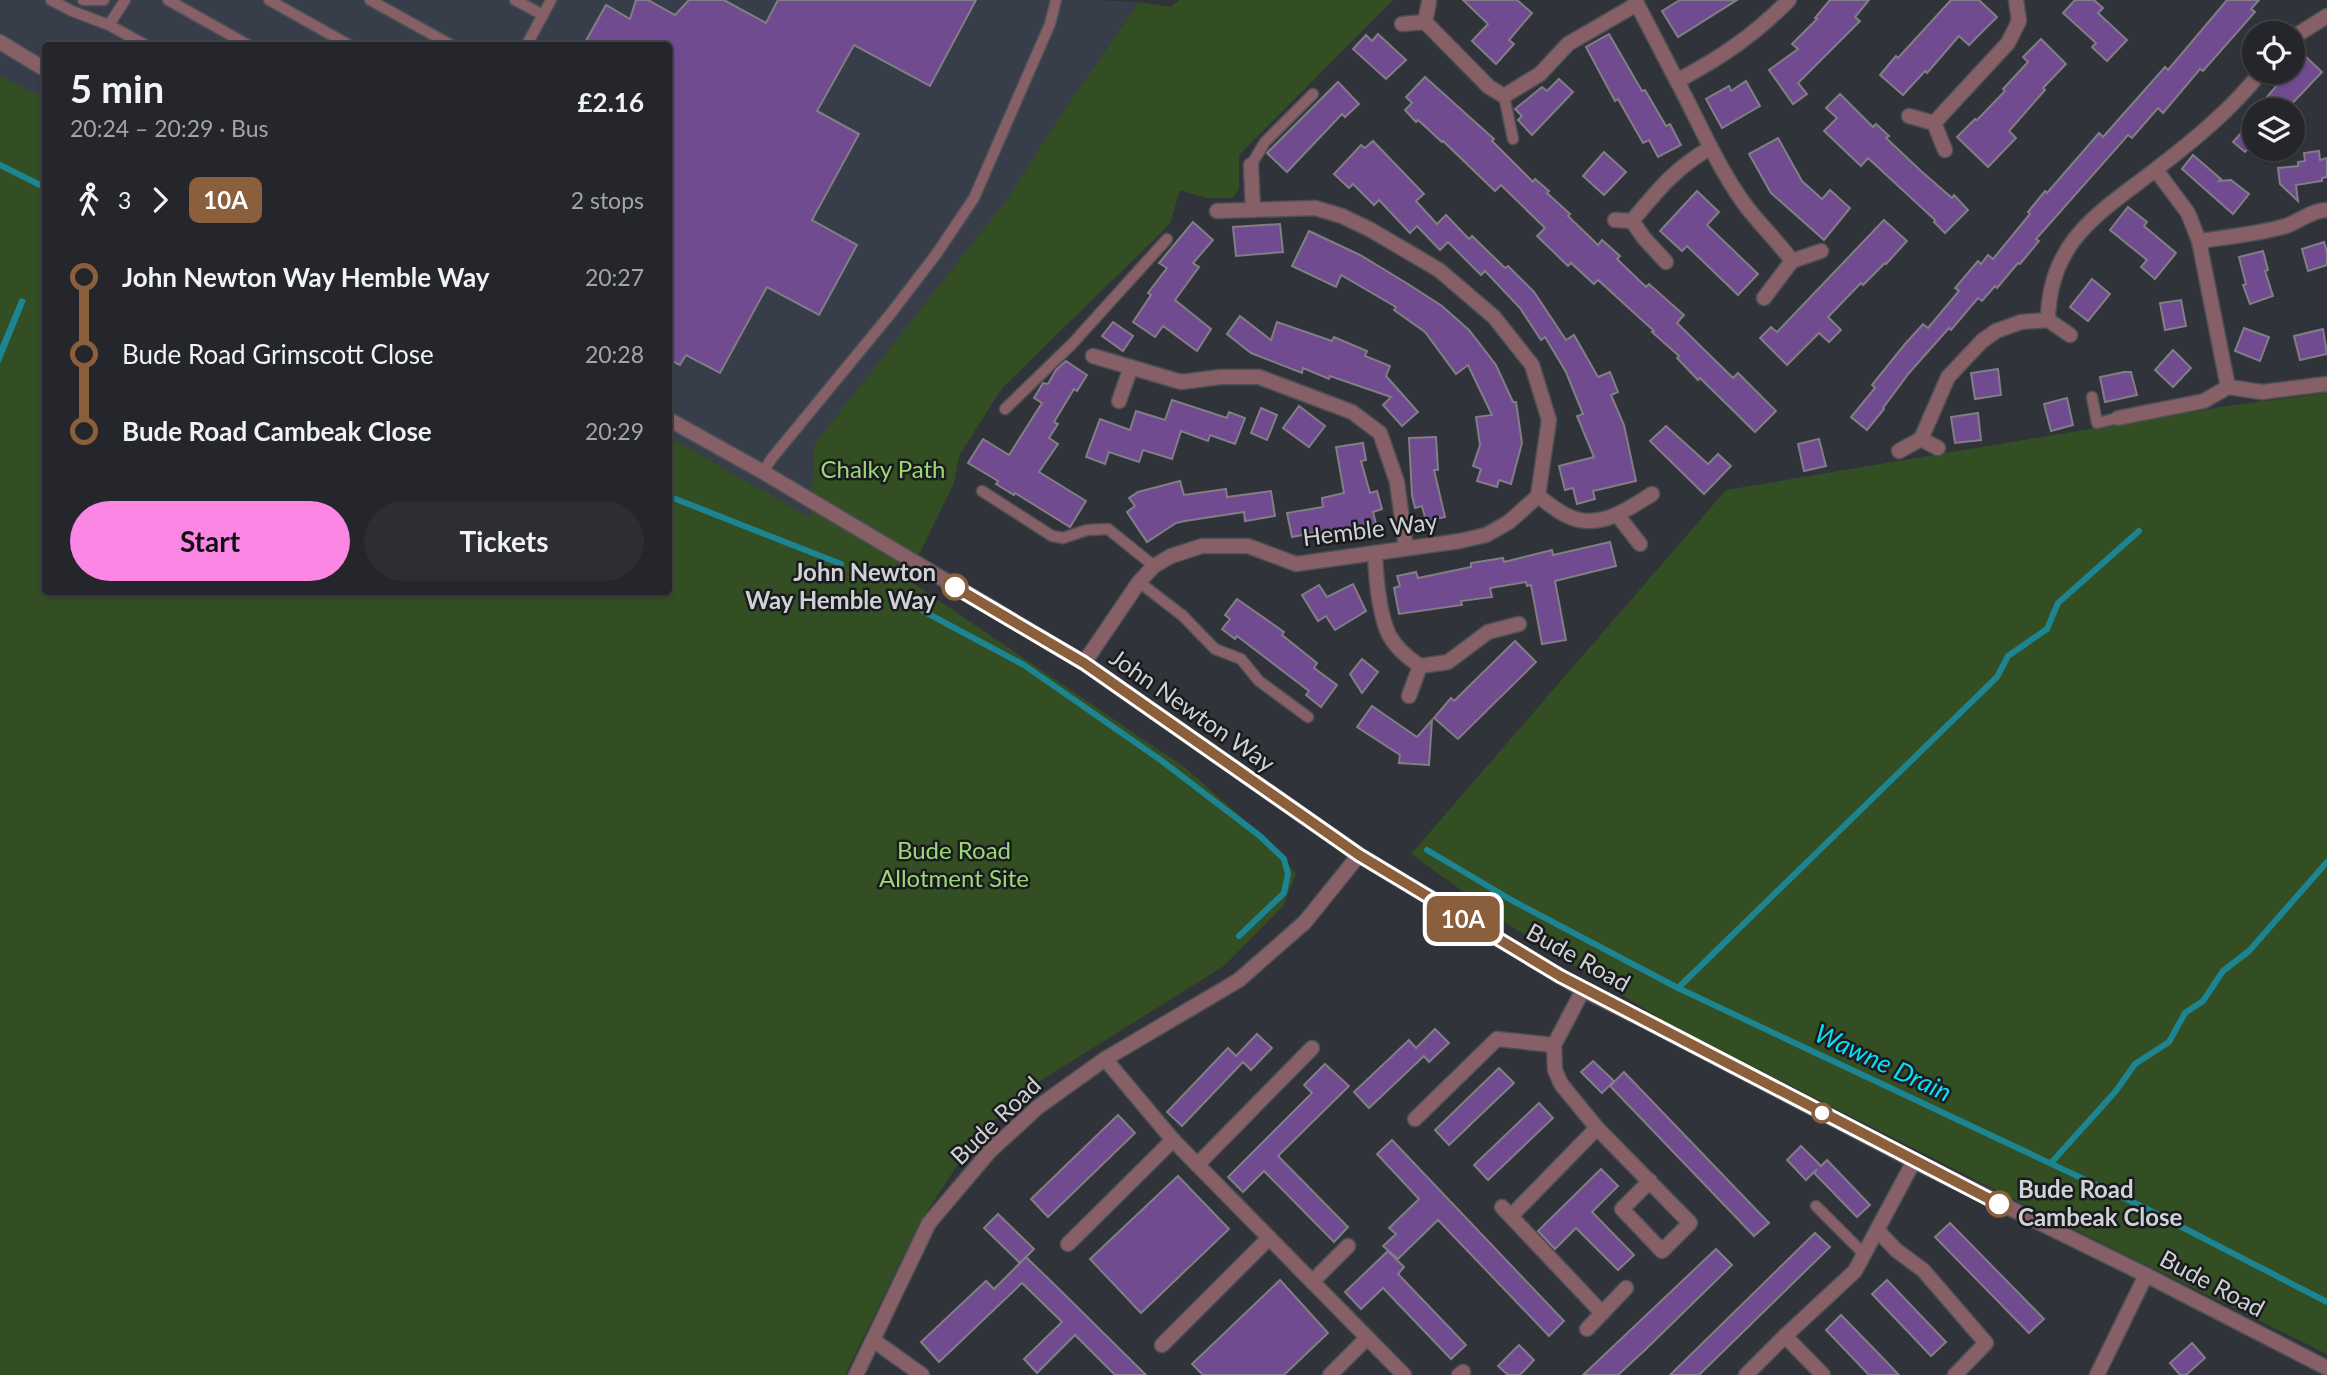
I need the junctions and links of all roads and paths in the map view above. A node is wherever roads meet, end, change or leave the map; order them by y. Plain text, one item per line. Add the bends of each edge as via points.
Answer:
1 (51, 0) edge
2 (83, 0) edge
3 (104, 0) edge
4 (125, 0) edge
5 (168, 0) edge
6 (269, 0) edge
7 (370, 0) edge
8 (515, 0) edge
9 (551, 0) edge
10 (1056, 0) edge
11 (1789, 0) edge
12 (2016, 0) edge
13 (1429, 2) dead end
14 (1636, 2) edge
15 (542, 15) junction
16 (2327, 16) edge
17 (1424, 22) junction
18 (1402, 24) dead end
19 (109, 25) junction
20 (2305, 30) edge
21 (0, 42) edge
22 (140, 42) edge
23 (243, 42) edge
24 (344, 42) edge
25 (446, 42) edge
26 (528, 42) edge
27 (42, 68) edge
28 (1677, 81) junction
29 (2252, 84) edge
30 (1313, 94) dead end
31 (1504, 96) junction
32 (1909, 116) dead end
33 (1934, 123) junction
34 (1513, 139) dead end
35 (1710, 148) junction
36 (1945, 150) dead end
37 (1251, 165) joint
38 (2156, 170) junction
39 (2327, 209) edge
40 (1253, 210) junction
41 (1217, 211) dead end
42 (1615, 220) dead end
43 (1632, 221) junction
44 (1167, 239) dead end
45 (2199, 241) junction
46 (1821, 251) dead end
47 (1792, 261) junction
48 (1666, 262) dead end
49 (1764, 298) dead end
50 (2048, 320) junction
51 (2070, 335) dead end
52 (1072, 344) junction
53 (1093, 356) joint
54 (1131, 367) junction
55 (2327, 384) edge
56 (2228, 387) junction
57 (2092, 397) dead end
58 (1119, 401) dead end
59 (1005, 409) dead end
60 (2118, 418) joint
61 (672, 421) edge
62 (1921, 439) junction
63 (1938, 448) dead end
64 (1899, 450) dead end
65 (763, 472) junction
66 (982, 491) dead end
67 (1652, 494) dead end
68 (1538, 496) junction
69 (1618, 516) junction
70 (1640, 544) dead end
71 (1406, 548) junction
72 (1375, 554) junction
73 (1154, 566) junction
74 (1139, 582) junction
75 (1519, 624) dead end
76 (1084, 663) junction
77 (1420, 666) junction
78 (1409, 696) dead end
79 (1308, 717) dead end
80 (1359, 855) junction
81 (1583, 990) junction
82 (1554, 1045) junction
83 (1311, 1048) dead end
84 (1105, 1059) junction
85 (1415, 1119) dead end
86 (1597, 1128) junction
87 (1173, 1140) junction
88 (1914, 1161) junction
89 (1198, 1165) junction
90 (1650, 1181) junction
91 (1816, 1206) dead end
92 (1877, 1230) junction
93 (1269, 1238) junction
94 (1068, 1244) dead end
95 (1348, 1246) dead end
96 (1864, 1254) junction
97 (2146, 1275) junction
98 (1312, 1282) junction
99 (1626, 1288) dead end
100 (1602, 1312) junction
101 (1587, 1329) dead end
102 (1785, 1336) junction
103 (1367, 1338) junction
104 (873, 1340) junction
105 (1162, 1345) dead end
106 (2327, 1368) edge
107 (856, 1375) edge
108 (922, 1375) edge
109 (1329, 1375) edge
110 (1404, 1375) edge
111 (1746, 1375) edge
112 (1824, 1375) edge
113 (1955, 1375) edge
114 (2096, 1375) edge

1 - 19 lane
2 - 3 lane
4 - 19 lane
5 - 23 lane
6 - 24 lane
7 - 25 lane
8 - 15 lane
9 - 15 lane
10 - 65 lane via 1050,24 974,198 892,312
11 - 28 street via 1762,28
12 - 33 street via 2019,22 2008,43
13 - 17 street
14 - 28 street
14 - 31 street via 1568,44 1540,74
15 - 26 lane
16 - 20 street
17 - 18 street
17 - 31 street via 1489,87
19 - 22 lane
21 - 27 street
28 - 35 street
29 - 38 street
30 - 37 lane via 1265,142
31 - 34 lane
32 - 33 street
33 - 36 street
35 - 43 street via 1686,162
35 - 47 street via 1744,203
37 - 40 street
38 - 45 street via 2188,213
38 - 50 street via 2075,237 2057,266 2048,296
39 - 45 street via 2262,232
40 - 41 street
40 - 68 street via 1315,208 1342,216 1439,270 1494,317 1532,365 1549,420
42 - 43 street
43 - 48 street
44 - 52 lane
45 - 56 street
46 - 47 street
47 - 49 street
50 - 51 street
50 - 62 street via 2021,322 1982,341 1948,377
52 - 53 lane
52 - 59 lane
53 - 54 street
54 - 58 street
54 - 71 street via 1181,382 1259,377 1352,412 1380,433 1397,482
55 - 56 street via 2262,392
56 - 60 street via 2204,401
57 - 60 lane via 2097,423
61 - 65 street, John Newton Way
62 - 63 street
62 - 64 street
65 - 76 street, John Newton Way
66 - 73 lane via 1052,536 1108,529
67 - 69 street
68 - 69 street via 1571,518 1594,521
68 - 71 street, Hemble Way via 1486,535
69 - 70 street
71 - 72 street, Hemble Way
72 - 73 street, Hemble Way via 1296,564 1248,546 1202,546 1171,555
72 - 77 street via 1376,585 1389,635 1405,656
73 - 74 street, Hemble Way
74 - 76 street, Hemble Way
74 - 79 lane via 1183,616 1215,649 1241,659 1259,681
75 - 77 street via 1488,632 1448,662
76 - 80 street, John Newton Way
77 - 78 street
80 - 81 street, Bude Road
80 - 84 street, Bude Road via 1305,922 1239,980
81 - 82 street
81 - 88 street, Bude Road
82 - 85 street via 1497,1039
82 - 86 street via 1561,1084
83 - 89 street
84 - 87 street
84 - 104 street, Bude Road via 1038,1107 990,1152 929,1223
86 - 90 street
86 - 100 street via 1507,1211
87 - 89 street
87 - 94 street
88 - 92 street
88 - 97 street, Bude Road
89 - 93 street
90 - 90 street via 1690,1223 1662,1251 1622,1209
91 - 96 lane
92 - 96 street
92 - 113 street via 1923,1270 1986,1343
93 - 98 street
93 - 105 street
95 - 98 street
96 - 102 street via 1855,1271
97 - 106 street, Bude Road
97 - 114 street
98 - 103 street
99 - 100 street
100 - 101 street
102 - 111 street
102 - 112 street
103 - 109 street
103 - 110 street
104 - 107 street, Bude Road
104 - 108 street

